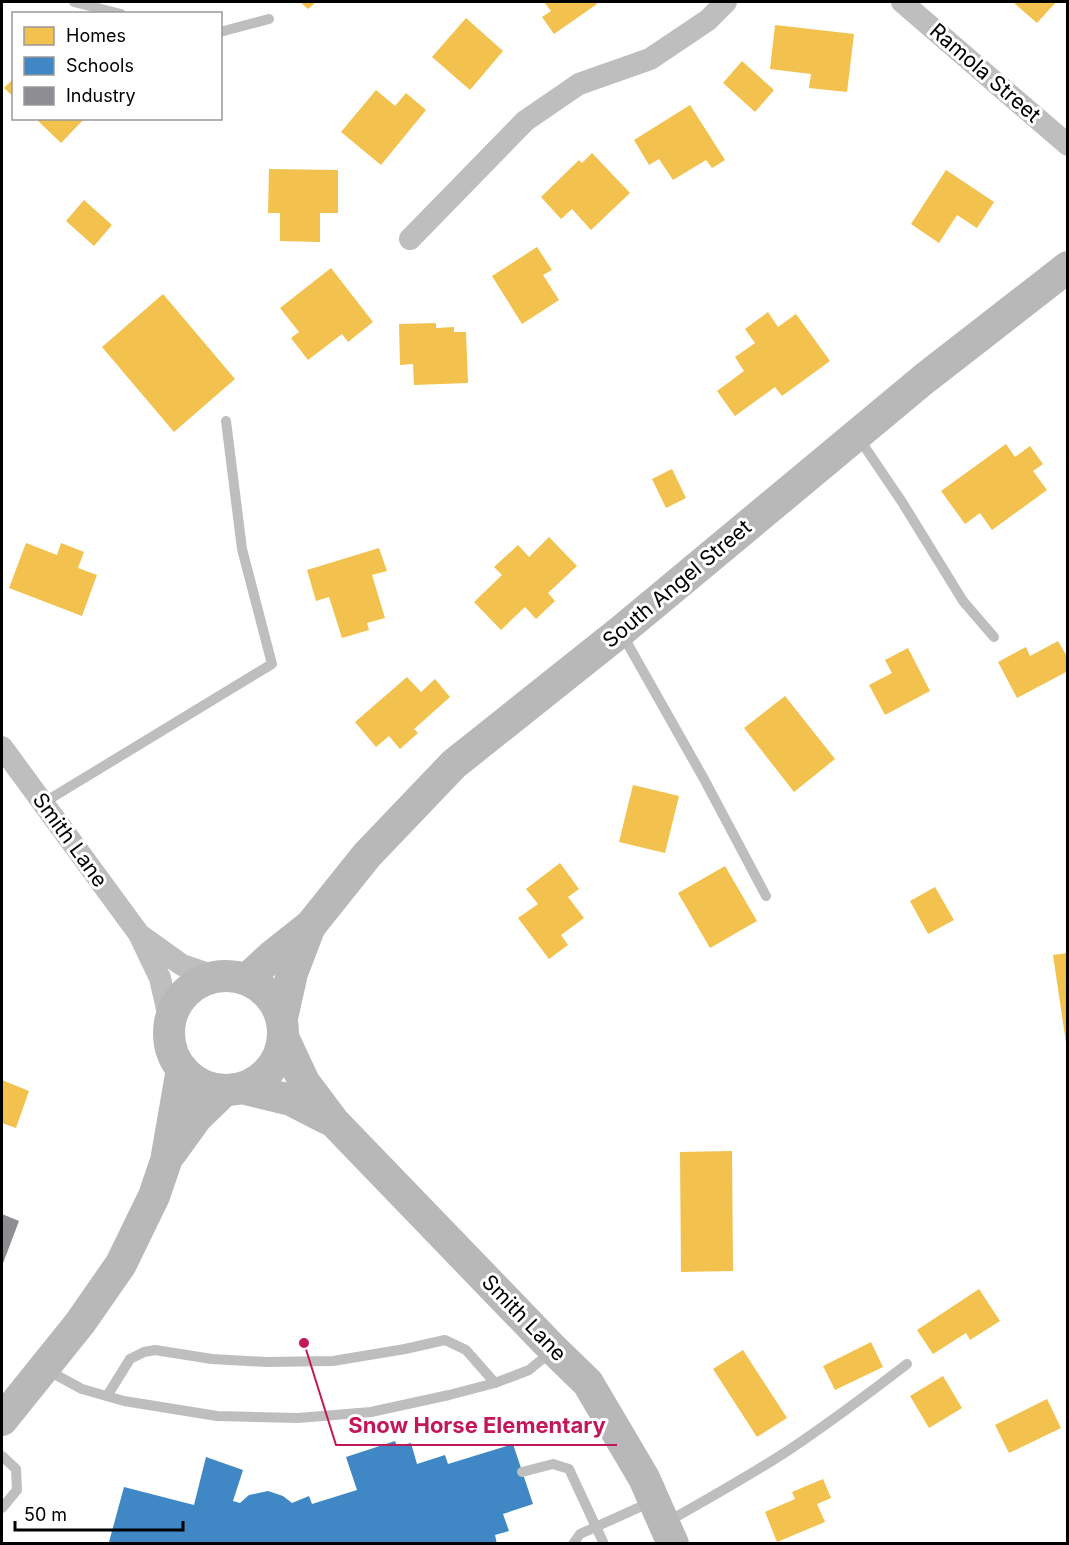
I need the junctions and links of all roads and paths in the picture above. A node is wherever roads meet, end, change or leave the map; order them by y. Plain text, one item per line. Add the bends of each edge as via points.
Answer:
1 (74, 2) edge
2 (726, 2) edge
3 (903, 2) edge
4 (113, 12) edge
5 (269, 19) dead end
6 (222, 31) edge
7 (1068, 145) edge
8 (410, 238) dead end
9 (1068, 267) edge
10 (226, 421) dead end
11 (856, 435) junction
12 (621, 631) junction
13 (994, 637) dead end
14 (2, 747) edge
15 (43, 803) junction
16 (766, 896) dead end
17 (310, 926) junction
18 (139, 934) junction
19 (214, 976) junction
20 (247, 979) junction
21 (170, 1022) junction
22 (283, 1027) junction
23 (182, 1069) junction
24 (233, 1089) junction
25 (334, 1122) junction
26 (166, 1161) junction
27 (554, 1350) junction
28 (907, 1364) dead end
29 (44, 1368) junction
30 (495, 1383) junction
31 (107, 1396) junction
32 (2, 1420) edge
33 (2, 1456) edge
34 (522, 1472) dead end
35 (2, 1508) edge
36 (663, 1523) edge
37 (596, 1527) junction
38 (573, 1544) edge
39 (604, 1544) edge

1 - 4 lane
2 - 8 street via 708,20 650,59 579,84 525,121
3 - 7 street, Ramola Street
5 - 6 lane
9 - 11 street, South Angel Street
10 - 15 lane via 242,549 272,664
11 - 12 street, South Angel Street
11 - 13 lane via 963,601
12 - 16 lane
12 - 17 street, South Angel Street via 454,764 367,855
14 - 15 street, Smith Lane
15 - 18 street, Smith Lane
17 - 20 street, South Angel Street
17 - 22 street, South Angel Street via 292,973
18 - 19 street, Smith Lane via 182,965
18 - 21 street, Smith Lane via 160,978
19 - 20 street
19 - 21 street via 186,992
20 - 22 street via 274,1001
21 - 23 street via 173,1054
22 - 24 street via 279,1055 269,1071 257,1082
22 - 25 street, Smith Lane via 304,1082
23 - 24 street via 209,1087
23 - 26 street
24 - 25 street, Smith Lane via 291,1100
24 - 26 street via 197,1117
25 - 27 street, Smith Lane
26 - 29 street via 154,1197 121,1264
27 - 30 lane via 529,1370
27 - 36 street, Smith Lane via 588,1383 644,1478
28 - 36 lane via 788,1450
29 - 31 lane via 82,1389
29 - 32 street
30 - 31 lane via 371,1412 298,1418 216,1416
30 - 31 lane via 466,1350 445,1340 333,1361 212,1359 155,1350 130,1359
33 - 35 lane via 16,1469 17,1490
34 - 37 lane via 553,1464 569,1468
36 - 37 lane
37 - 38 lane via 580,1534
37 - 39 lane

